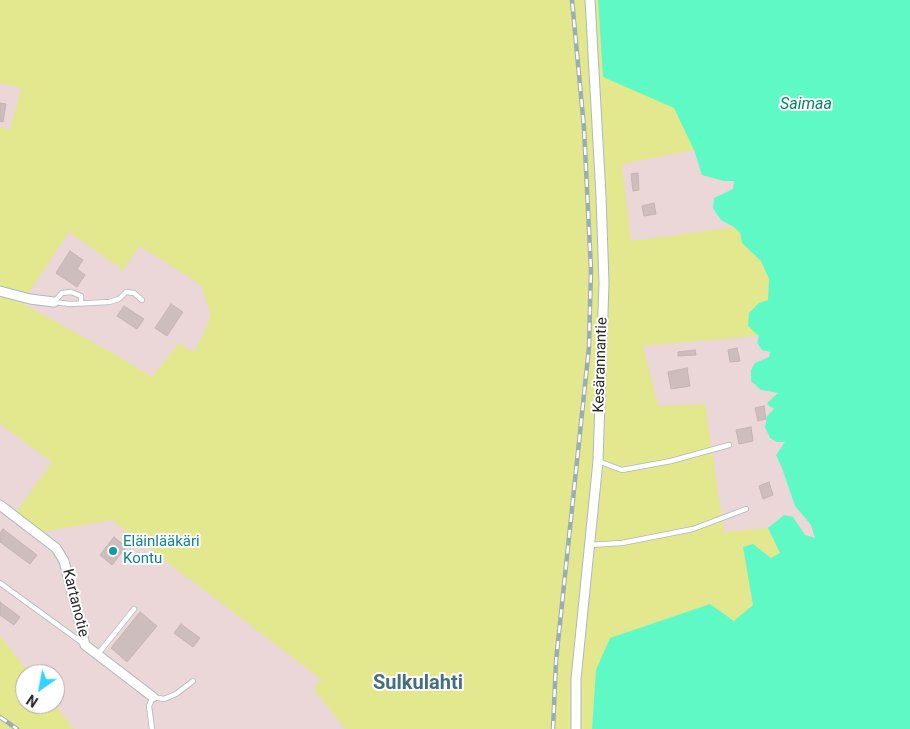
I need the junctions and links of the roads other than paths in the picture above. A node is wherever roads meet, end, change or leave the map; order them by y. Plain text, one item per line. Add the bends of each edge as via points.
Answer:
1 (590, 0) edge
2 (0, 291) edge
3 (142, 300) dead end
4 (54, 302) junction
5 (81, 303) junction
6 (730, 445) dead end
7 (598, 461) junction
8 (0, 505) edge
9 (746, 509) dead end
10 (590, 545) junction
11 (0, 583) edge
12 (134, 609) dead end
13 (85, 645) junction
14 (98, 654) junction
15 (193, 681) dead end
16 (153, 697) junction
17 (152, 729) edge
18 (576, 729) edge

1 - 7 street, Kesärannantie via 604,283
2 - 4 street
3 - 5 lane via 134,293 126,292 109,302
4 - 5 lane
4 - 5 lane via 62,293 71,292 81,296
6 - 7 lane via 622,470
7 - 10 street, Kesärannantie
8 - 13 street, Kartanotie via 56,548 64,561
9 - 10 lane via 693,530 622,543
10 - 18 street, Kesärannantie via 576,679
11 - 13 lane
12 - 14 lane
13 - 14 street, Kartanotie
14 - 16 street, Kartanotie
15 - 16 lane via 164,699
16 - 17 lane via 149,706

